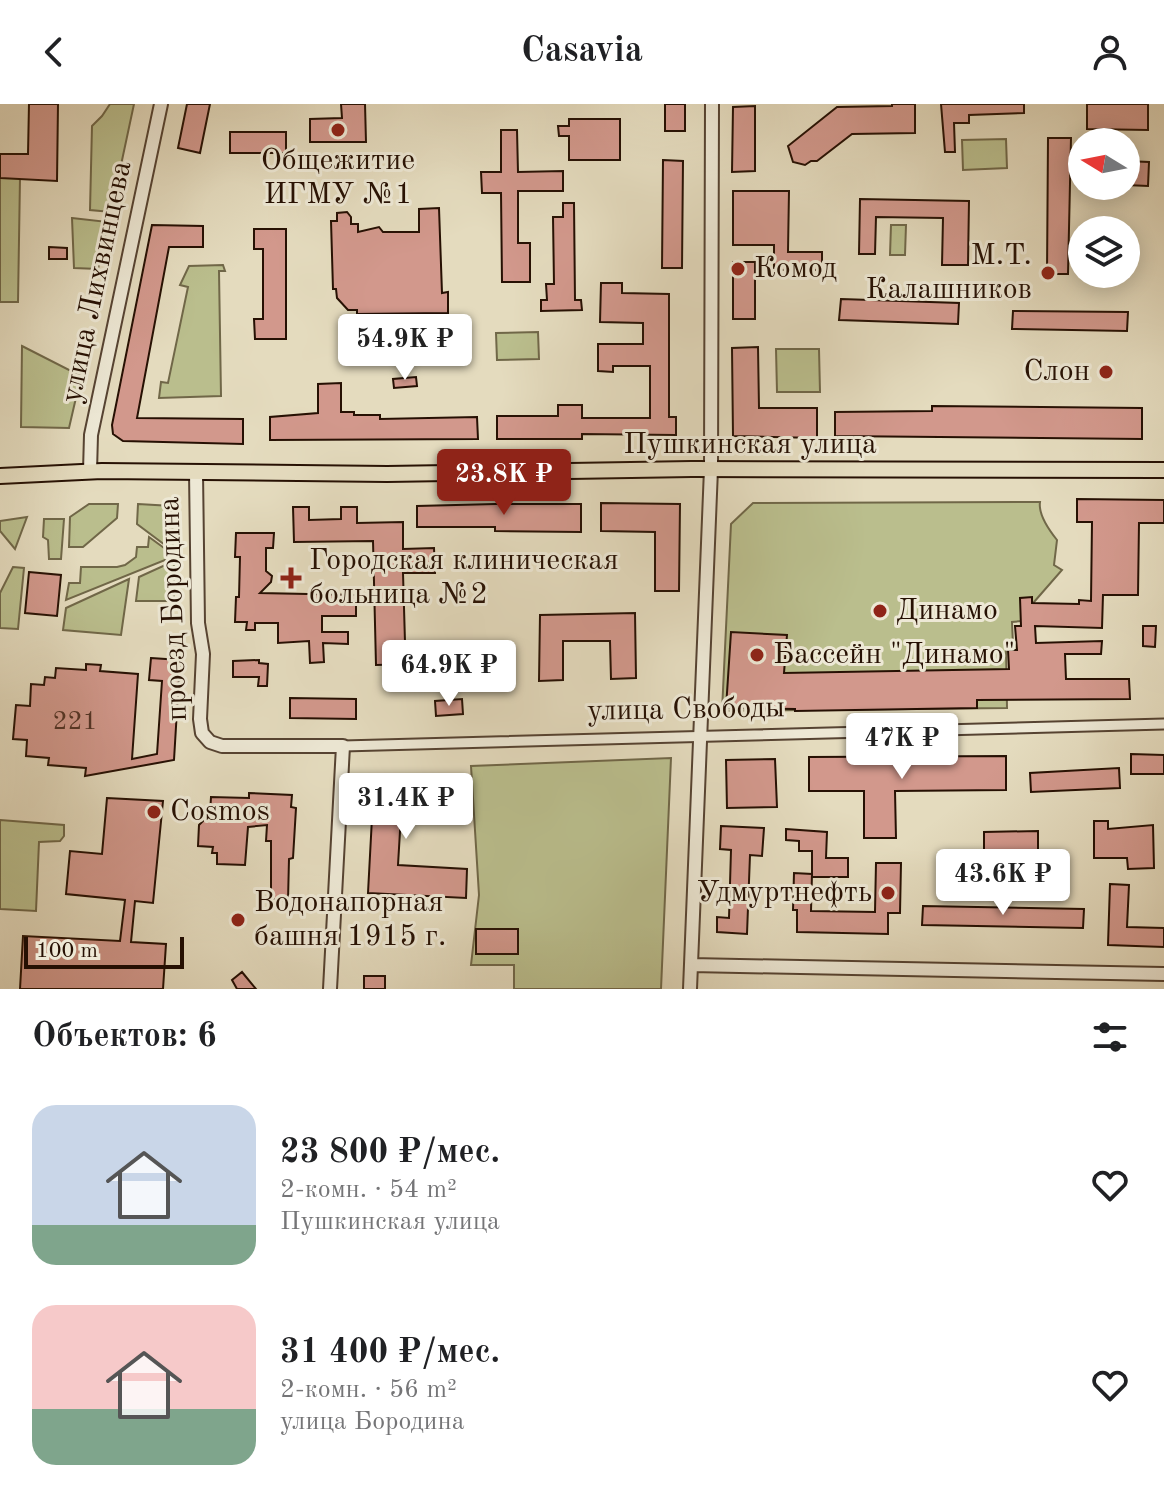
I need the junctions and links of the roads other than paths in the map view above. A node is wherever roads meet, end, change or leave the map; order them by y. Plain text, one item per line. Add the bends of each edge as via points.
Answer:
1 (161, 104) edge
2 (712, 104) edge
3 (711, 469) junction
4 (1164, 470) edge
5 (90, 471) junction
6 (196, 472) junction
7 (0, 476) edge
8 (1164, 724) edge
9 (701, 735) junction
10 (210, 742) joint
11 (343, 746) junction
12 (691, 965) junction
13 (1164, 974) edge
14 (330, 989) edge
15 (690, 989) edge

1 - 5 street, улица Лихвинцева via 91,435
2 - 3 street
3 - 4 main road, Пушкинская улица
3 - 6 main road, Пушкинская улица
3 - 9 street
5 - 6 main road, Пушкинская улица
5 - 7 main road, Пушкинская улица
6 - 10 street, проезд Бородина via 203,654 200,719
8 - 9 street, улица Свободы
9 - 11 street, улица Свободы
9 - 12 street
10 - 11 street, улица Свободы
11 - 14 street
12 - 13 street
12 - 15 street

